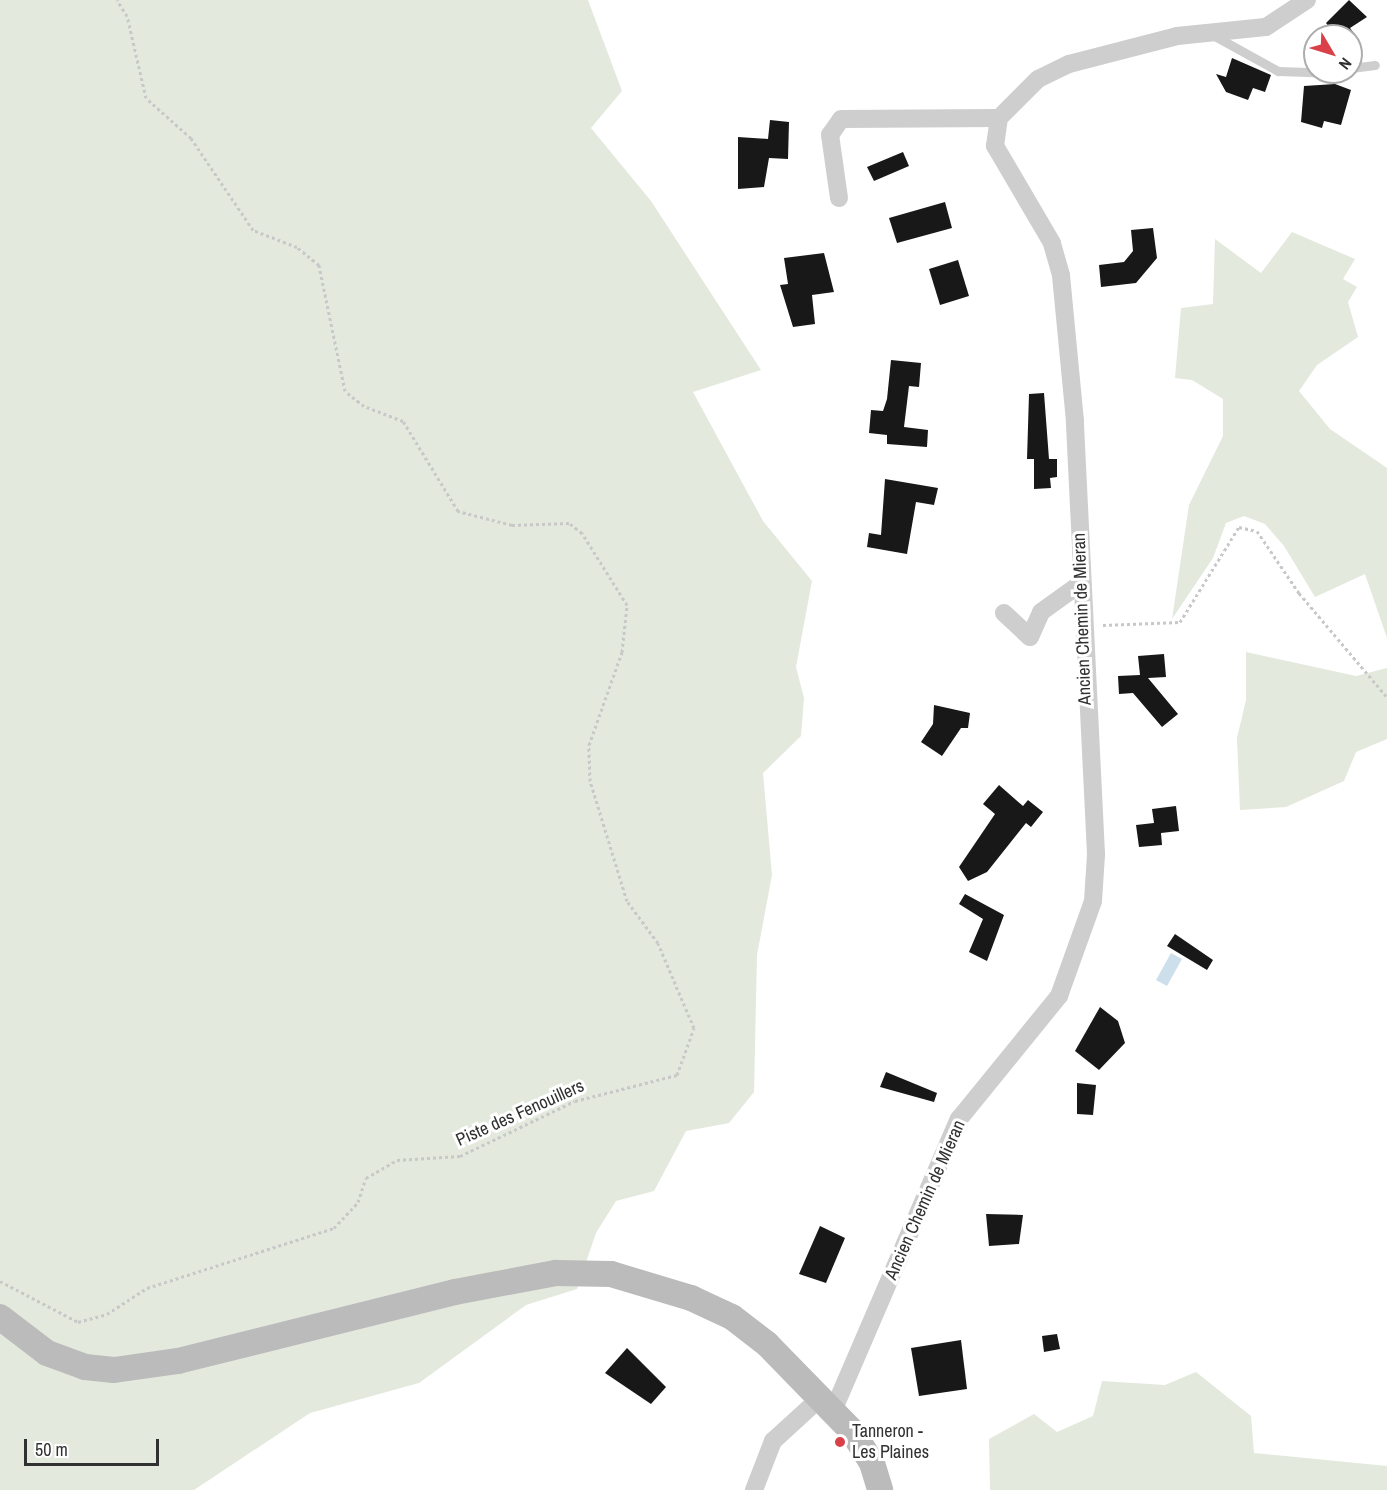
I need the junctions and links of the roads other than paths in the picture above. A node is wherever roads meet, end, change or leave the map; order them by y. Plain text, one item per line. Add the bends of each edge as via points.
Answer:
1 (1307, 0) edge
2 (1211, 34) junction
3 (1375, 65) dead end
4 (1363, 66) edge
5 (1303, 71) edge
6 (999, 118) junction
7 (839, 198) dead end
8 (1080, 584) junction
9 (1004, 613) dead end
10 (0, 1317) edge
11 (826, 1405) junction
12 (754, 1490) edge
13 (880, 1490) edge

1 - 2 street via 1266,27
2 - 5 lane via 1278,70
2 - 6 street via 1114,49 1069,64 1038,79
3 - 4 lane
6 - 7 street via 841,119 830,135
6 - 8 street, Ancien Chemin de Mieran via 994,146 1052,243 1061,275 1075,421
8 - 9 street via 1041,612 1030,637
8 - 11 street, Ancien Chemin de Mieran via 1096,854 1093,901 1078,954 1037,1029 959,1119
10 - 11 street via 47,1353 85,1367 114,1370 178,1361 455,1292 556,1273 610,1274 722,1312 767,1344
11 - 12 street via 773,1441
11 - 13 street via 861,1442

